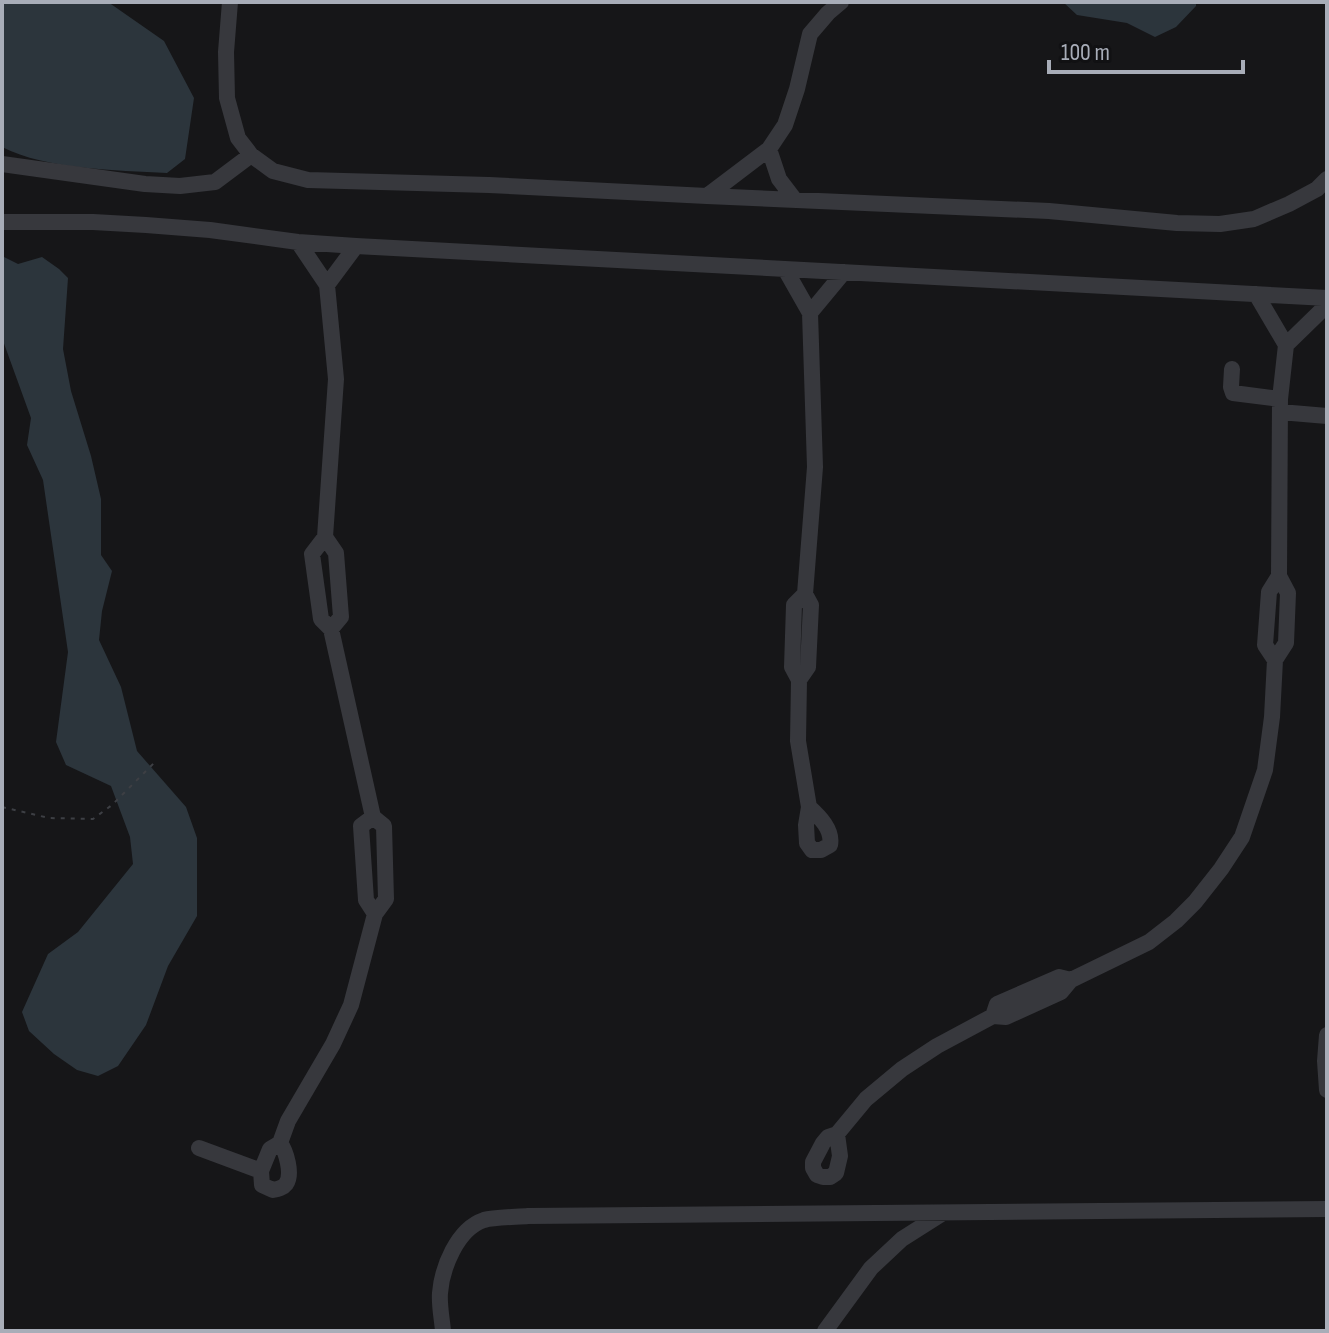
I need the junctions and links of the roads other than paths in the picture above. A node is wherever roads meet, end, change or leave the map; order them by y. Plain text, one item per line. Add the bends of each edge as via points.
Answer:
1 (230, 2) edge
2 (841, 2) edge
3 (769, 149) junction
4 (251, 155) junction
5 (2, 164) edge
6 (1327, 179) edge
7 (707, 196) junction
8 (795, 200) junction
9 (2, 222) edge
10 (298, 242) junction
11 (356, 246) junction
12 (785, 269) junction
13 (844, 272) junction
14 (327, 285) junction
15 (1256, 294) junction
16 (1327, 298) edge
17 (1327, 305) edge
18 (810, 313) junction
19 (1286, 345) junction
20 (1232, 369) dead end
21 (1280, 405) junction
22 (1327, 416) edge
23 (809, 807) dead end
24 (1327, 1035) edge
25 (1326, 1061) edge
26 (1327, 1090) edge
27 (837, 1134) dead end
28 (280, 1143) junction
29 (199, 1148) dead end
30 (261, 1171) junction
31 (1327, 1209) edge
32 (945, 1212) junction
33 (443, 1331) edge
34 (825, 1331) edge

1 - 4 street via 227,98 238,138
2 - 3 street via 810,34 785,125
3 - 7 street
3 - 8 street via 779,179
4 - 5 street via 215,182 180,186
4 - 7 street via 273,171 308,180
6 - 8 street via 1254,219 1220,224
7 - 8 street
9 - 10 street via 120,223
10 - 11 street
10 - 14 street
11 - 12 street
11 - 14 street
12 - 13 street
12 - 18 street
13 - 15 street
13 - 18 street
14 - 28 street via 336,379 325,537 312,554 321,619 331,629 373,817 384,826 386,899 375,914 351,1005
15 - 16 street
15 - 19 street
17 - 19 street
18 - 23 street via 815,467 805,594 794,605 792,667 799,680 798,741
19 - 21 street
20 - 21 street via 1233,393
21 - 22 street
21 - 27 street via 1279,576 1269,592 1265,645 1275,660 1272,717 1265,770 1242,837 1195,902 1149,942 1071,980 1061,992 1006,1017 993,1016 937,1046 866,1099
24 - 25 street
25 - 26 street
28 - 30 street via 270,1149
28 - 30 street via 287,1182 267,1189
29 - 30 street
31 - 32 street
32 - 33 street via 486,1219 462,1237 443,1272
32 - 34 street via 902,1239 871,1268

